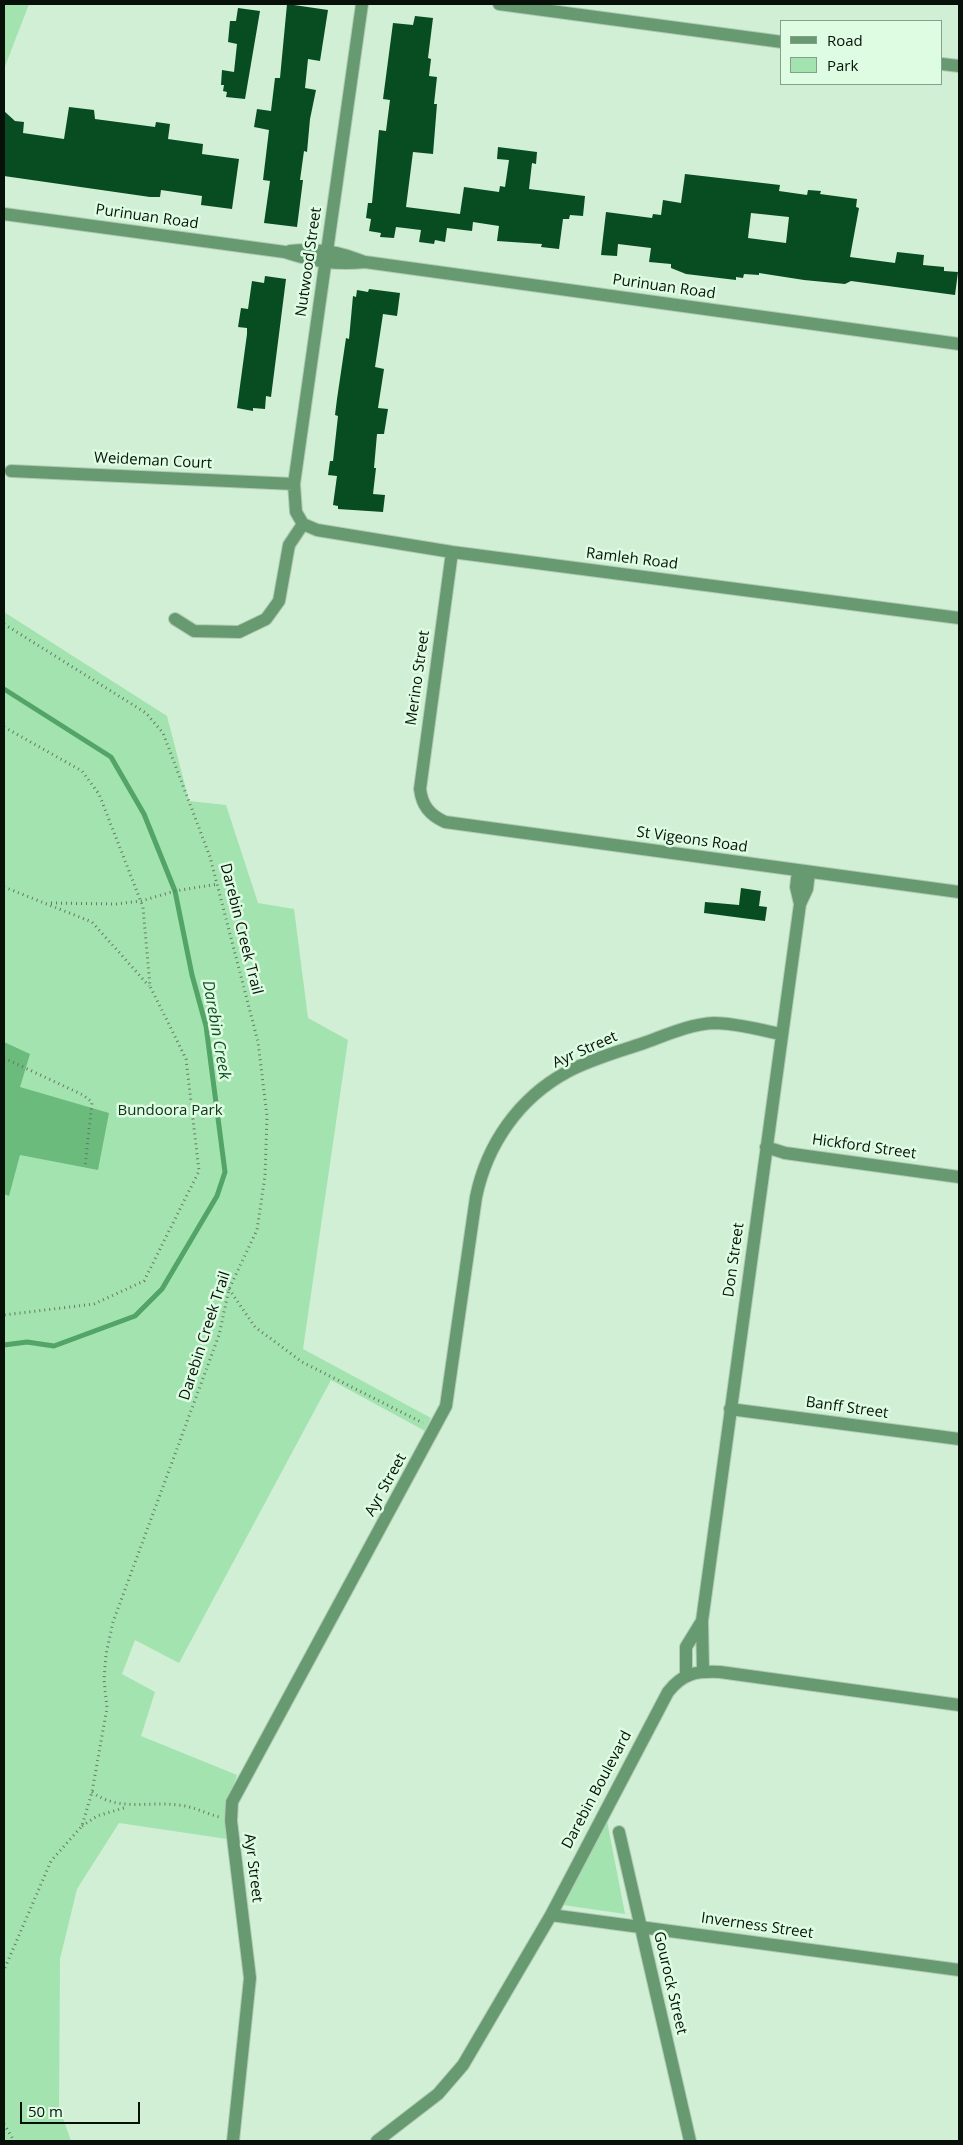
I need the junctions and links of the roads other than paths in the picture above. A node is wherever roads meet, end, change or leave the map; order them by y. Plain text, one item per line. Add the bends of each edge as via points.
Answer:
1 (362, 4) edge
2 (499, 4) edge
3 (780, 42) edge
4 (943, 64) edge
5 (959, 66) edge
6 (4, 214) edge
7 (326, 257) junction
8 (959, 344) edge
9 (11, 471) dead end
10 (294, 484) junction
11 (303, 524) junction
12 (452, 552) junction
13 (959, 618) edge
14 (175, 619) dead end
15 (425, 808) joint
16 (803, 872) junction
17 (959, 892) edge
18 (781, 1034) junction
19 (766, 1147) junction
20 (959, 1177) edge
21 (730, 1409) junction
22 (959, 1439) edge
23 (702, 1621) junction
24 (703, 1671) junction
25 (686, 1674) junction
26 (959, 1704) edge
27 (619, 1832) dead end
28 (551, 1915) junction
29 (641, 1926) junction
30 (959, 1970) edge
31 (233, 2141) edge
32 (377, 2141) edge
33 (690, 2141) edge

1 - 7 street, Nutwood Street
2 - 3 street
4 - 5 street
6 - 7 street, Purinuan Road via 285,252 310,249
7 - 8 street, Purinuan Road via 343,253 365,262
7 - 10 street, Nutwood Street
9 - 10 street, Weideman Court
10 - 11 street, Nutwood Street via 296,512
11 - 12 street, Ramleh Road via 317,530
11 - 14 street via 289,545 278,601 266,619 239,632 194,631
12 - 13 street, Ramleh Road
12 - 15 street, Merino Street via 420,789
15 - 16 street, St Vigeons Road via 445,822
16 - 17 street, St Vigeons Road
16 - 18 street, Don Street via 796,887 800,904
18 - 19 street, Don Street
18 - 31 street, Ayr Street via 713,1023 682,1030 567,1072 520,1109 493,1147 481,1172 476,1197 446,1406 232,1802 231,1821 250,1978
19 - 20 street, Hickford Street via 785,1153
19 - 21 street, Don Street
21 - 22 street, Banff Street
21 - 23 street, Don Street
23 - 24 street, Don Street
23 - 25 street, Don Street via 686,1647
24 - 25 street
24 - 26 street
25 - 28 street, Darebin Boulevard via 668,1692
27 - 29 street, Gourock Street
28 - 29 street, Inverness Street
28 - 32 street, Darebin Boulevard via 452,2080
29 - 30 street, Inverness Street
29 - 33 street, Gourock Street

